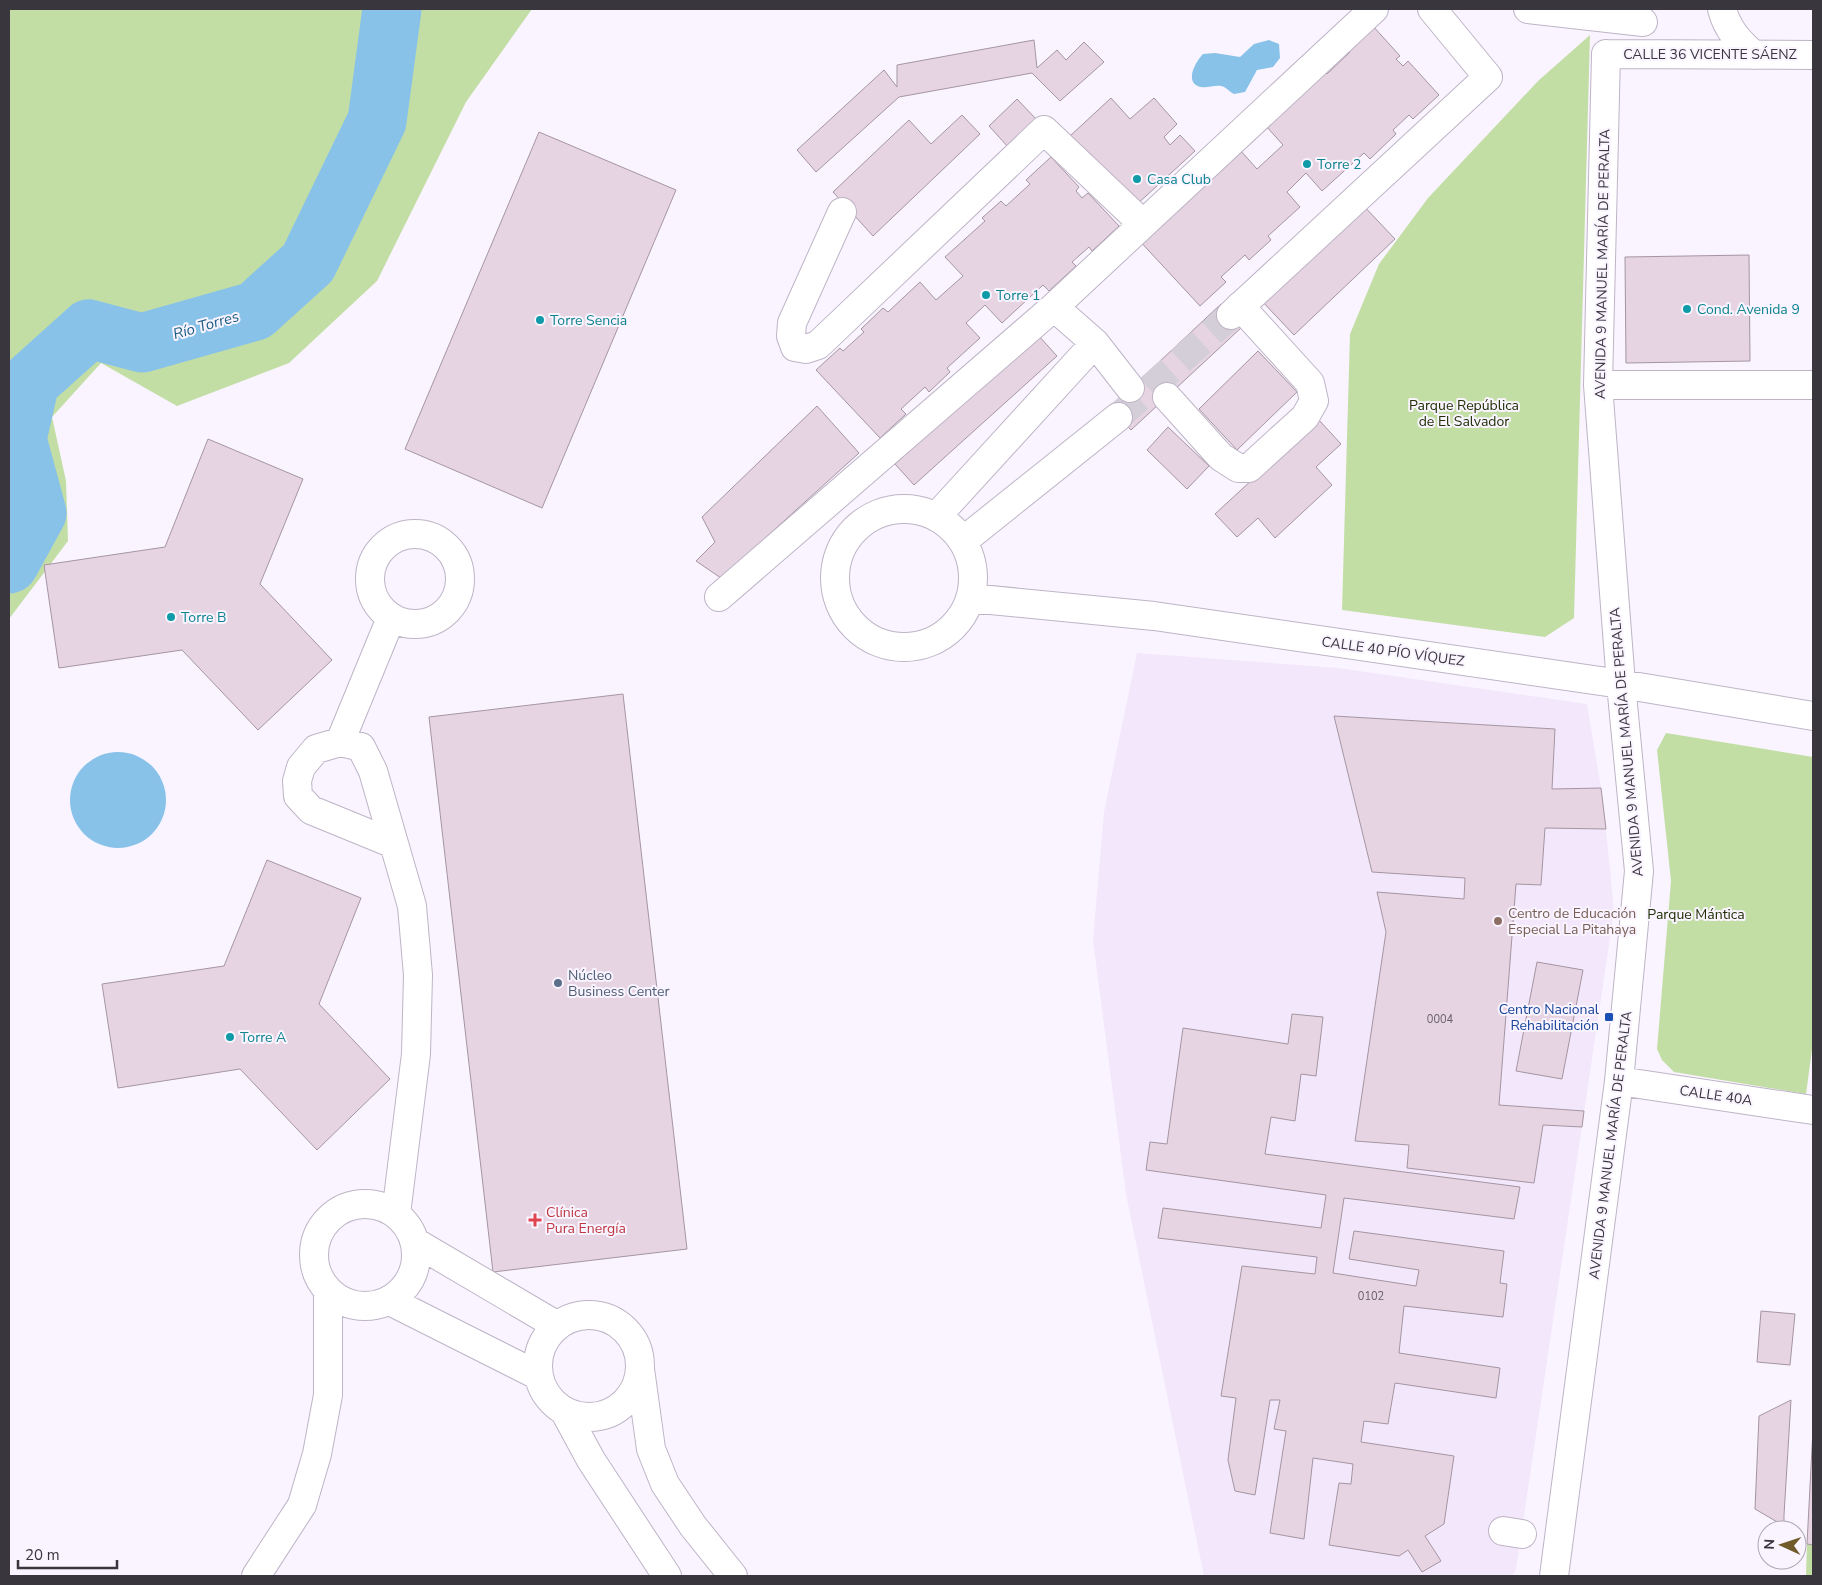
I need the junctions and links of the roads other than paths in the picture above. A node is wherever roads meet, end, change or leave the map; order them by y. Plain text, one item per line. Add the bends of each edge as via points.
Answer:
1 (1374, 9) edge
2 (1432, 9) edge
3 (1528, 9) edge
4 (1722, 9) edge
5 (1652, 15) edge
6 (1606, 54) junction
7 (1813, 54) edge
8 (1754, 55) junction
9 (842, 212) dead end
10 (1143, 224) junction
11 (1054, 307) junction
12 (1095, 343) junction
13 (1598, 385) junction
14 (1813, 385) edge
15 (1130, 388) dead end
16 (1167, 397) dead end
17 (1118, 417) tunnel mouth
18 (936, 517) junction
19 (963, 541) junction
20 (719, 597) dead end
21 (970, 598) junction
22 (391, 618) dead end
23 (1621, 684) junction
24 (1813, 716) edge
25 (340, 742) junction
26 (394, 844) junction
27 (1619, 1080) junction
28 (1813, 1110) edge
29 (396, 1214) junction
30 (415, 1242) junction
31 (328, 1292) junction
32 (390, 1301) junction
33 (556, 1325) junction
34 (640, 1369) junction
35 (539, 1376) junction
36 (565, 1412) junction
37 (256, 1576) edge
38 (667, 1576) edge
39 (733, 1576) edge
40 (1554, 1576) edge

1 - 10 street
2 - 16 street via 1488,77 1236,311 1310,383 1314,401 1304,417 1249,468 1238,468 1221,457
3 - 5 street
4 - 8 street via 1736,40
5 - 6 street
6 - 8 street, CALLE 36 VICENTE SÁENZ
6 - 13 street, AVENIDA 9 MANUEL MARÍA DE PERALTA
7 - 8 street, CALLE 36 VICENTE SÁENZ
9 - 10 street via 792,323 791,336 795,347 806,349 818,345 1044,130
10 - 11 street
11 - 12 street
11 - 20 street
12 - 15 street
12 - 18 street
13 - 14 street
13 - 23 street, AVENIDA 9 MANUEL MARÍA DE PERALTA
17 - 19 street
18 - 19 street
18 - 21 street via 915,510 892,510 871,518 854,532 841,550 836,572 837,595 846,616 861,632 880,644 903,648 925,645 945,634 960,618
19 - 21 street via 974,579
21 - 23 street, CALLE 40 PÍO VÍQUEZ via 1154,616
22 - 25 street
23 - 24 street, CALLE 40 PÍO VÍQUEZ
23 - 27 street, AVENIDA 9 MANUEL MARÍA DE PERALTA via 1639,871
25 - 26 street via 361,747 373,771
25 - 26 street via 316,749 302,767 298,796 311,810
26 - 29 street via 412,906 418,975 416,1054
27 - 28 street, CALLE 40A
27 - 40 street, AVENIDA 9 MANUEL MARÍA DE PERALTA
29 - 30 street via 408,1226
29 - 31 street via 381,1206 364,1204 348,1207 333,1215 315,1244 318,1277
30 - 32 street via 413,1276
30 - 33 street
31 - 32 street via 342,1302 358,1307
31 - 37 street via 328,1395 317,1454 302,1505
32 - 35 street
33 - 34 street via 571,1317 605,1316 620,1324 631,1336 638,1352
33 - 35 street via 545,1338 539,1354
34 - 36 street via 636,1386 627,1400 614,1410 598,1417 581,1417
34 - 39 street via 651,1449 665,1484
35 - 36 street via 552,1401
36 - 38 street via 590,1460

